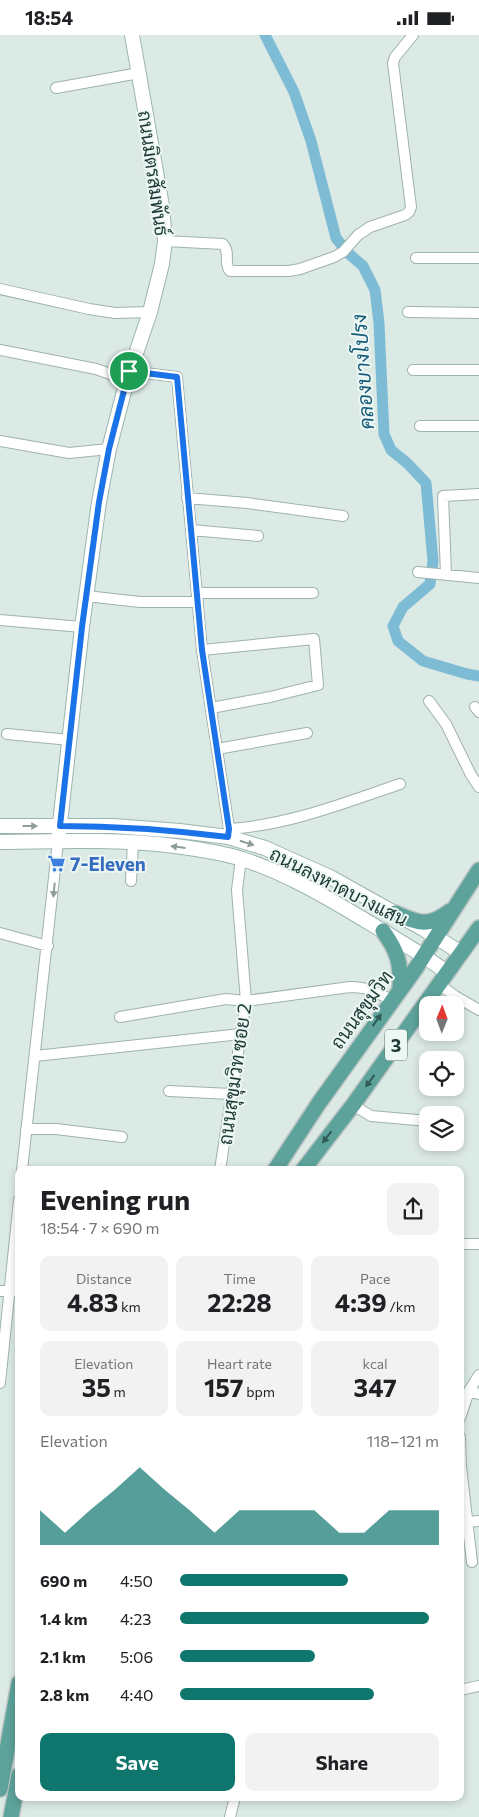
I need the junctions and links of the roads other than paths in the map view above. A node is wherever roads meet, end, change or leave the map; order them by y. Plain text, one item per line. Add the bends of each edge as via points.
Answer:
1 (132, 35) edge
2 (413, 35) edge
3 (139, 73) junction
4 (56, 88) dead end
5 (165, 241) junction
6 (416, 258) dead end
7 (479, 258) edge
8 (0, 289) edge
9 (150, 312) junction
10 (408, 312) dead end
11 (479, 313) edge
12 (0, 350) edge
13 (413, 370) dead end
14 (479, 370) edge
15 (128, 376) junction
16 (420, 426) dead end
17 (479, 426) edge
18 (0, 441) edge
19 (109, 449) junction
20 (479, 494) edge
21 (187, 498) junction
22 (343, 517) dead end
23 (190, 529) junction
24 (258, 536) dead end
25 (418, 572) dead end
26 (442, 574) junction
27 (479, 578) edge
28 (313, 593) dead end
29 (86, 596) junction
30 (197, 598) junction
31 (0, 620) edge
32 (82, 627) junction
33 (202, 650) junction
34 (428, 701) dead end
35 (211, 708) junction
36 (307, 733) dead end
37 (7, 734) dead end
38 (70, 740) junction
39 (217, 749) junction
40 (400, 785) dead end
41 (479, 787) edge
42 (0, 826) edge
43 (60, 826) junction
44 (228, 833) junction
45 (58, 841) junction
46 (0, 842) edge
47 (132, 842) junction
48 (241, 859) junction
49 (479, 870) edge
50 (131, 881) dead end
51 (455, 907) junction
52 (395, 913) junction
53 (479, 928) edge
54 (383, 931) junction
55 (0, 933) edge
56 (436, 937) junction
57 (48, 946) junction
58 (461, 953) junction
59 (424, 956) junction
60 (443, 979) junction
61 (396, 994) junction
62 (246, 1001) junction
63 (479, 1011) edge
64 (120, 1017) dead end
65 (241, 1034) junction
66 (34, 1056) junction
67 (169, 1091) dead end
68 (231, 1094) junction
69 (353, 1105) junction
70 (419, 1120) edge
71 (26, 1129) junction
72 (122, 1137) dead end
73 (22, 1166) edge
74 (221, 1166) edge
75 (278, 1166) edge
76 (306, 1166) edge
77 (15, 1236) edge
78 (464, 1244) edge
79 (479, 1244) edge
80 (9, 1291) edge
81 (479, 1375) edge
82 (0, 1383) edge
83 (474, 1393) edge
84 (464, 1410) edge
85 (464, 1498) edge
86 (479, 1521) edge
87 (467, 1522) junction
88 (472, 1562) dead end
89 (479, 1686) edge
90 (464, 1689) edge
91 (15, 1705) edge
92 (0, 1789) edge
93 (15, 1794) edge
94 (234, 1801) edge
95 (10, 1817) edge
96 (230, 1817) edge

1 - 3 main road, ถนนมิตรสัมพันธ์
2 - 5 street via 395,57 394,63 409,212 401,218 370,227 334,257 294,270 232,271 227,269 227,252 223,245
3 - 4 street
3 - 5 main road, ถนนมิตรสัมพันธ์
5 - 9 main road, ถนนมิตรสัมพันธ์
6 - 7 street
8 - 9 street via 115,313
9 - 15 main road, ถนนมิตรสัมพันธ์
10 - 11 street
12 - 15 street
13 - 14 street
15 - 19 main road, ถนนมิตรสัมพันธ์
15 - 21 street via 177,377
16 - 17 street
18 - 19 street via 69,453
19 - 29 main road, ถนนมิตรสัมพันธ์
20 - 26 street via 443,496
21 - 22 street
21 - 23 street
23 - 24 street
23 - 30 street
25 - 26 street
26 - 27 street
28 - 30 street
29 - 30 street via 140,602
29 - 32 main road, ถนนมิตรสัมพันธ์
30 - 33 street
31 - 32 street
32 - 38 main road, ถนนมิตรสัมพันธ์
33 - 35 street
33 - 35 street via 314,639 318,685
34 - 41 street via 446,725
35 - 39 street
36 - 39 street
37 - 38 street
38 - 43 main road, ถนนมิตรสัมพันธ์
39 - 44 street
40 - 44 street via 302,817
42 -> 43 main road, ถนนลงหาดบางแสน
43 - 44 main road, ถนนลงหาดบางแสน
43 - 45 main road, ถนนมิตรสัมพันธ์
44 -> 52 main road, ถนนลงหาดบางแสน via 332,878
45 - 46 main road, ถนนลงหาดบางแสน
45 - 47 main road, ถนนลงหาดบางแสน
45 -> 57 street
48 -> 47 main road, ถนนลงหาดบางแสน via 194,849
47 - 50 street
48 - 54 main road, ถนนลงหาดบางแสน via 277,872
48 - 62 street, ถนนสุขุมวิท ซอย 2 via 237,890
49 - 51 main road, ถนนสุขุมวิท / 3
51 - 52 main road via 437,919 422,923
51 - 56 main road, ถนนสุขุมวิท / 3
52 - 56 main road, ถนนลงหาดบางแสน
53 - 58 main road, 3
54 - 59 main road, ถนนลงหาดบางแสน
54 - 61 main road via 394,946 401,966
55 - 57 street
56 - 58 main road, ถนนลงหาดบางแสน
56 - 59 main road, ถนนสุขุมวิท / 3
57 - 66 street
58 - 60 main road, 3
59 - 60 main road, ถนนลงหาดบางแสน
59 - 61 main road, ถนนสุขุมวิท / 3
60 - 63 street via 455,996
60 -> 69 main road, 3
61 - 62 street via 350,987
75 -> 61 main road, ถนนสุขุมวิท / 3
62 - 64 street via 226,999
62 - 65 street, ถนนสุขุมวิท ซอย 2
65 - 66 street
65 - 68 street, ถนนสุขุมวิท ซอย 2
66 - 71 street
67 - 68 street
68 - 74 street, ถนนสุขุมวิท ซอย 2
69 - 70 street via 371,1116
69 -> 76 main road, 3
71 - 72 street
71 - 73 street
77 - 80 street
78 - 79 street
80 - 82 street
81 - 83 street
83 - 84 street
85 - 87 street
86 - 87 street
87 - 88 street
89 - 90 street
91 - 92 main road
93 - 95 main road
94 - 96 street

